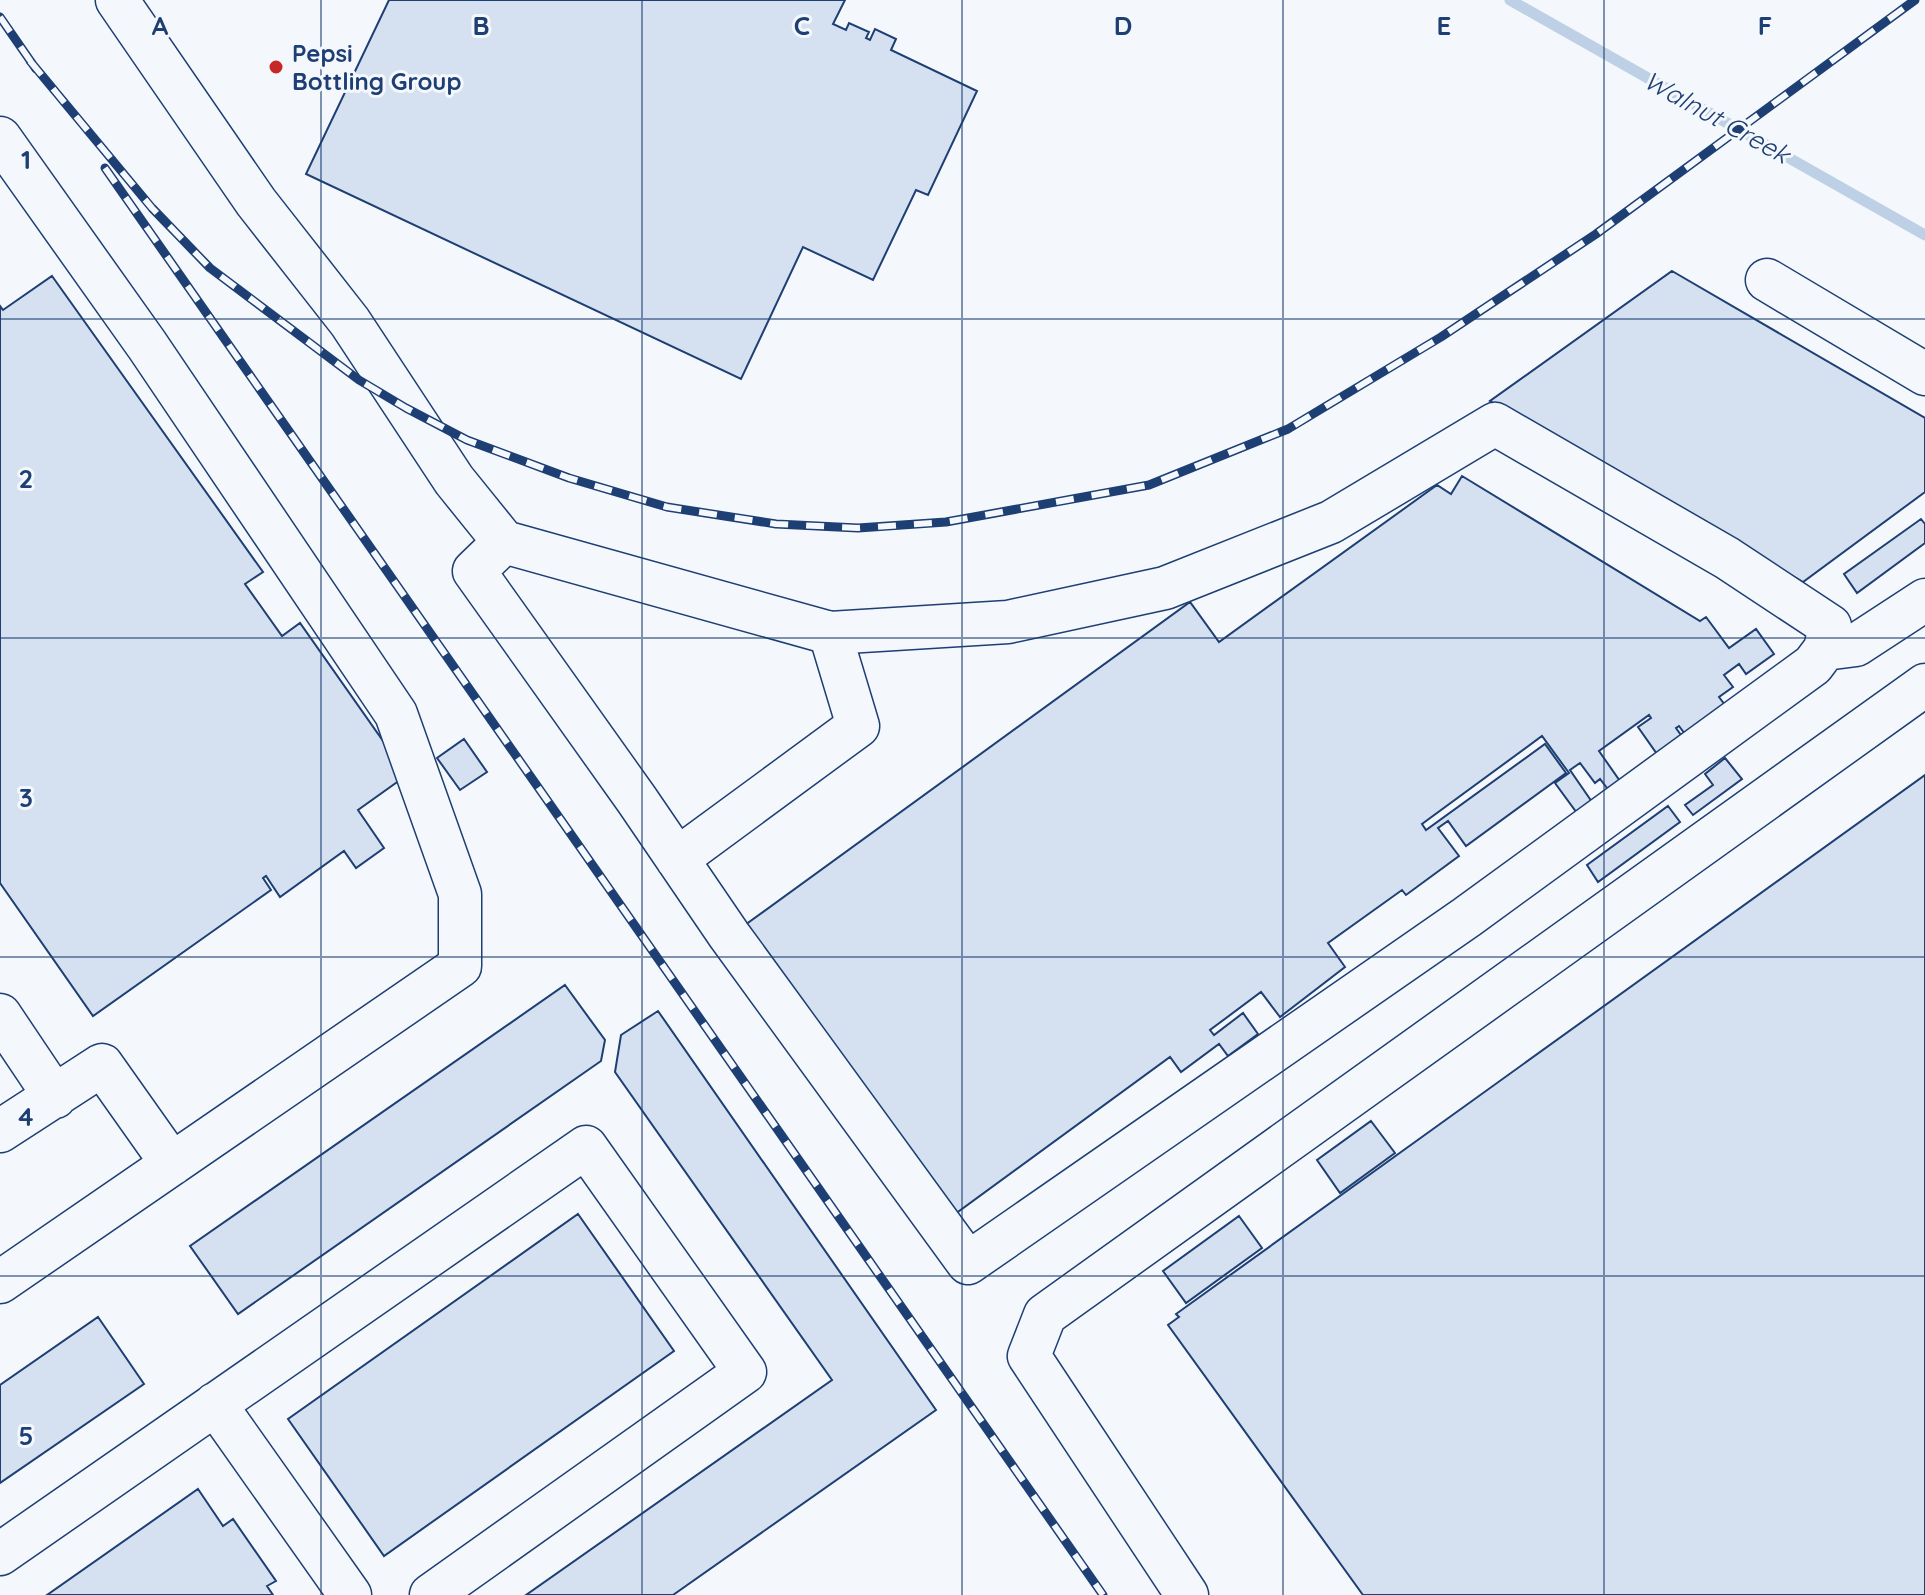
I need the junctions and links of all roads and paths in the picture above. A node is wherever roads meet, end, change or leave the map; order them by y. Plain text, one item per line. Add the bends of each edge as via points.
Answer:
1 (117, 0) edge
2 (0, 138) edge
3 (1767, 280) dead end
4 (1925, 374) edge
5 (504, 542) junction
6 (1925, 600) edge
7 (830, 633) junction
8 (1825, 649) junction
9 (1925, 685) edge
10 (677, 859) junction
11 (0, 1015) edge
12 (55, 1097) junction
13 (0, 1131) edge
14 (172, 1164) junction
15 (0, 1282) edge
16 (215, 1404) junction
17 (0, 1554) edge
18 (350, 1595) edge
19 (431, 1595) edge
20 (1187, 1595) edge

1 - 5 lane via 256,202 350,322 454,480
2 - 14 lane via 396,714 460,894 460,966
3 - 4 lane
5 - 7 lane
5 - 10 lane via 474,571
6 - 8 lane via 1856,645
7 - 8 lane via 1008,622 1165,588 1331,522 1495,424 1727,558 1830,626
7 - 10 lane via 858,726
8 - 10 lane via 1813,665 1467,917 968,1263
9 - 20 lane via 1045,1315 1029,1356
11 - 12 lane
12 - 13 lane
12 - 14 lane via 102,1065
14 - 15 lane
16 - 17 lane
16 - 18 lane
16 - 19 lane via 586,1147 745,1372

